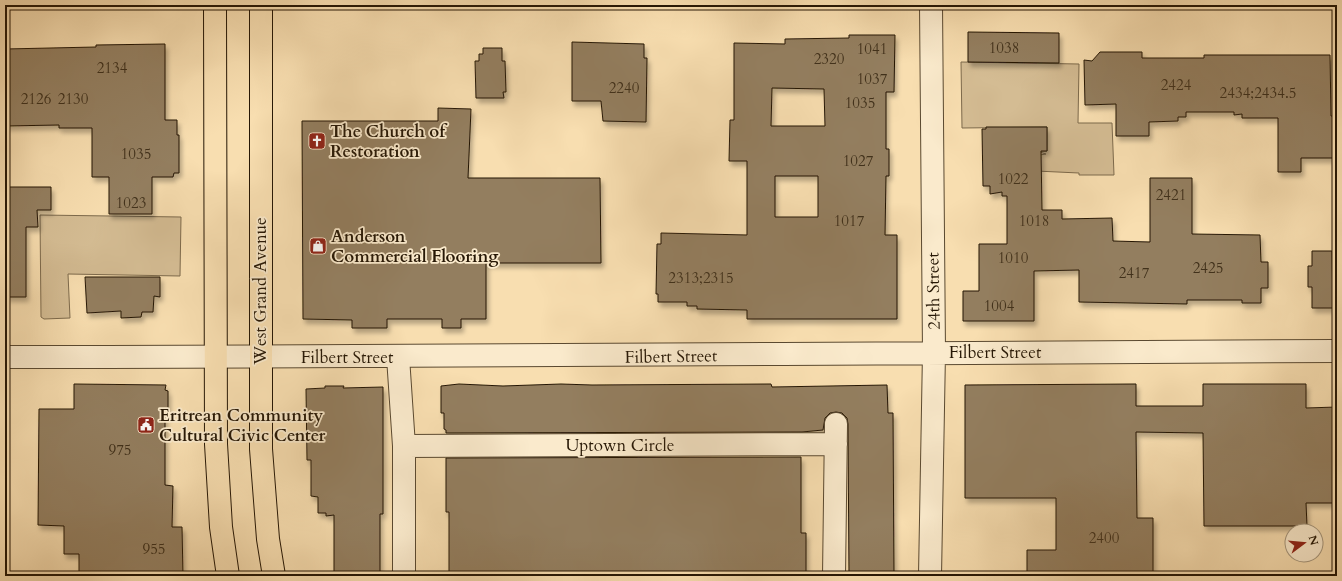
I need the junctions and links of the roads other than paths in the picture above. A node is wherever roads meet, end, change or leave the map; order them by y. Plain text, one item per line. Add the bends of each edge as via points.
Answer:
1 (215, 5) edge
2 (261, 5) edge
3 (931, 5) edge
4 (1337, 351) edge
5 (934, 352) junction
6 (5, 357) edge
7 (398, 357) junction
8 (215, 358) junction
9 (260, 358) junction
10 (404, 446) junction
11 (228, 576) edge
12 (274, 576) edge
13 (404, 576) edge
14 (834, 576) edge
15 (930, 576) edge

1 - 8 main road
2 - 9 main road, West Grand Avenue
3 - 5 street, 24th Street
4 - 5 street, Filbert Street
5 - 7 street, Filbert Street
5 - 15 street, 24th Street
6 - 8 street, Filbert Street
7 - 9 street, Filbert Street
7 - 10 street
8 - 9 street, Filbert Street
8 - 11 main road via 216,444 221,527
9 - 12 main road, West Grand Avenue via 261,449 268,539
10 - 13 street
10 - 14 street, Uptown Circle via 836,434

